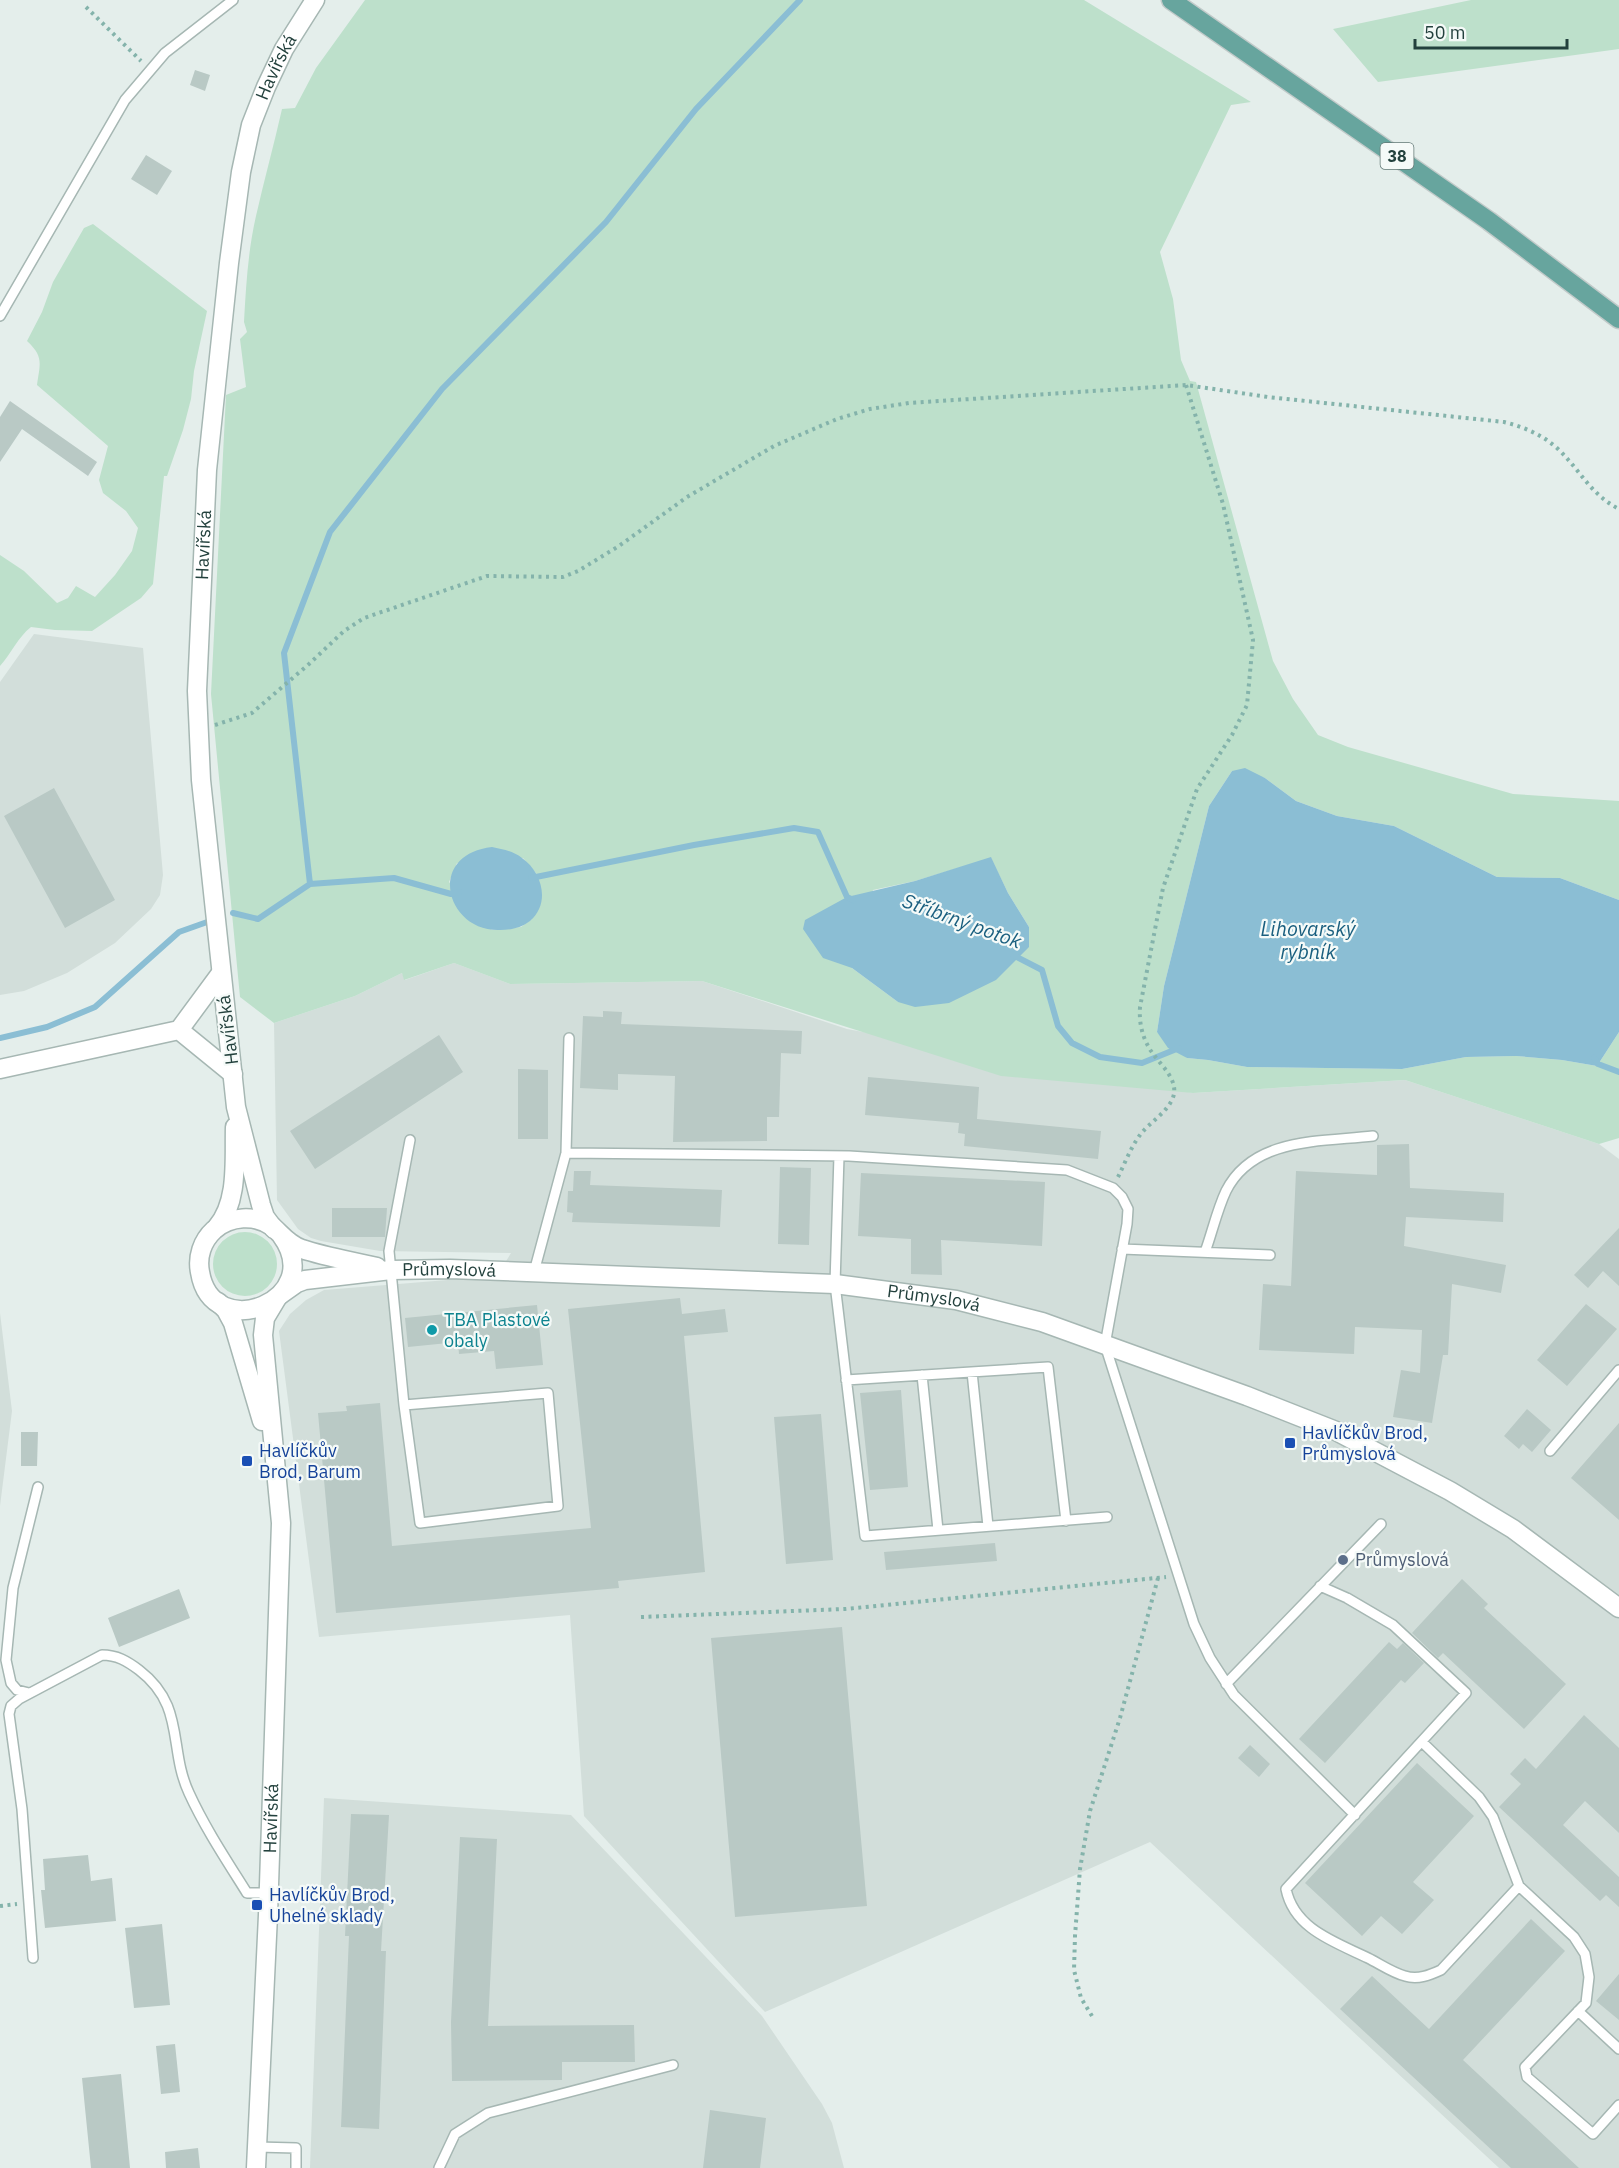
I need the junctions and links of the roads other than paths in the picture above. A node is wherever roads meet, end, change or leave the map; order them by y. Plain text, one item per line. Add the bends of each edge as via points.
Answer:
1 (233, 0) edge
2 (315, 0) edge
3 (1171, 0) edge
4 (0, 316) edge
5 (1619, 319) edge
6 (221, 973) junction
7 (179, 1030) junction
8 (569, 1038) dead end
9 (0, 1069) edge
10 (233, 1074) junction
11 (236, 1107) junction
12 (1373, 1136) dead end
13 (410, 1140) dead end
14 (566, 1153) junction
15 (839, 1156) junction
16 (216, 1228) junction
17 (277, 1232) junction
18 (1122, 1249) junction
19 (1205, 1252) junction
20 (1270, 1255) dead end
21 (391, 1270) junction
22 (534, 1272) junction
23 (834, 1284) junction
24 (278, 1297) junction
25 (218, 1302) junction
26 (1105, 1345) junction
27 (1619, 1370) edge
28 (972, 1371) junction
29 (922, 1375) junction
30 (846, 1380) junction
31 (404, 1405) junction
32 (1550, 1451) dead end
33 (276, 1469) junction
34 (38, 1487) dead end
35 (1107, 1517) dead end
36 (1066, 1521) junction
37 (1381, 1524) dead end
38 (988, 1526) junction
39 (938, 1530) junction
40 (1320, 1586) junction
41 (1619, 1608) edge
42 (1226, 1684) junction
43 (29, 1693) junction
44 (1422, 1742) junction
45 (1355, 1815) junction
46 (1519, 1886) junction
47 (269, 1893) junction
48 (33, 1958) dead end
49 (1578, 2011) junction
50 (1619, 2049) edge
51 (673, 2065) dead end
52 (1619, 2105) edge
53 (257, 2147) junction
54 (256, 2168) edge
55 (296, 2168) edge
56 (439, 2168) edge

1 - 4 lane via 165,53 124,99
2 - 6 street, Havířská via 284,49 251,125 229,263 207,470 198,730
3 - 5 main road, 38 via 1489,221
6 - 7 street
6 - 10 street, Havířská
7 - 9 street
7 - 10 street
8 - 14 lane
10 - 11 street, Havířská
11 - 16 street, Havířská via 232,1198 227,1214
11 - 17 street, Havířská via 261,1205
12 - 19 lane via 1281,1146 1254,1158 1226,1192
13 - 21 lane via 389,1251
14 - 15 lane
14 - 22 lane
15 - 18 lane via 1067,1170 1113,1188 1122,1197 1128,1209
15 - 23 lane
16 - 17 street via 232,1220 250,1218 267,1223
16 - 25 street, Havířská via 202,1247 199,1266 206,1288
17 - 21 street, Průmyslová via 302,1249
17 - 24 street, Havířská via 289,1250 291,1267 287,1284
18 - 19 lane
18 - 26 lane
19 - 20 lane
21 - 22 street, Průmyslová
21 - 24 street, Průmyslová via 305,1280
21 - 31 lane
22 - 23 street, Průmyslová
23 - 26 street, Průmyslová via 956,1300 1042,1322
23 - 30 lane
24 - 25 street via 264,1307 248,1310 232,1309
24 - 33 street, Havířská via 265,1318 263,1335
25 - 33 street, Havířská via 234,1323
26 - 41 street, Průmyslová via 1336,1431 1513,1529
26 - 42 lane via 1202,1642
27 - 32 lane
28 - 29 lane
28 - 36 lane via 1048,1366
28 - 38 lane
29 - 30 lane
29 - 39 lane
30 - 39 lane via 865,1536
31 - 31 lane via 420,1523 558,1506 548,1393
33 - 47 street, Havířská via 281,1523
34 - 43 lane via 13,1588 6,1660 11,1683 17,1690
35 - 36 lane
36 - 38 lane
37 - 40 lane
38 - 39 lane
40 - 42 lane
40 - 44 lane via 1393,1625 1466,1693
42 - 45 lane
43 - 47 lane via 102,1655 127,1660 153,1680 173,1718 188,1792 247,1893
43 - 48 lane via 11,1706 9,1714 22,1809
44 - 45 lane
44 - 46 lane via 1479,1797 1493,1817
45 - 46 lane via 1286,1889 1289,1902 1317,1933 1406,1977 1425,1977 1441,1970
46 - 49 lane via 1574,1937 1585,1954 1589,1977 1586,2003
47 - 53 street, Havířská
49 - 50 lane
49 - 52 lane via 1525,2067 1527,2077 1593,2134
51 - 56 lane via 488,2113 455,2134
53 - 54 street, Havířská
53 - 55 lane via 296,2148

